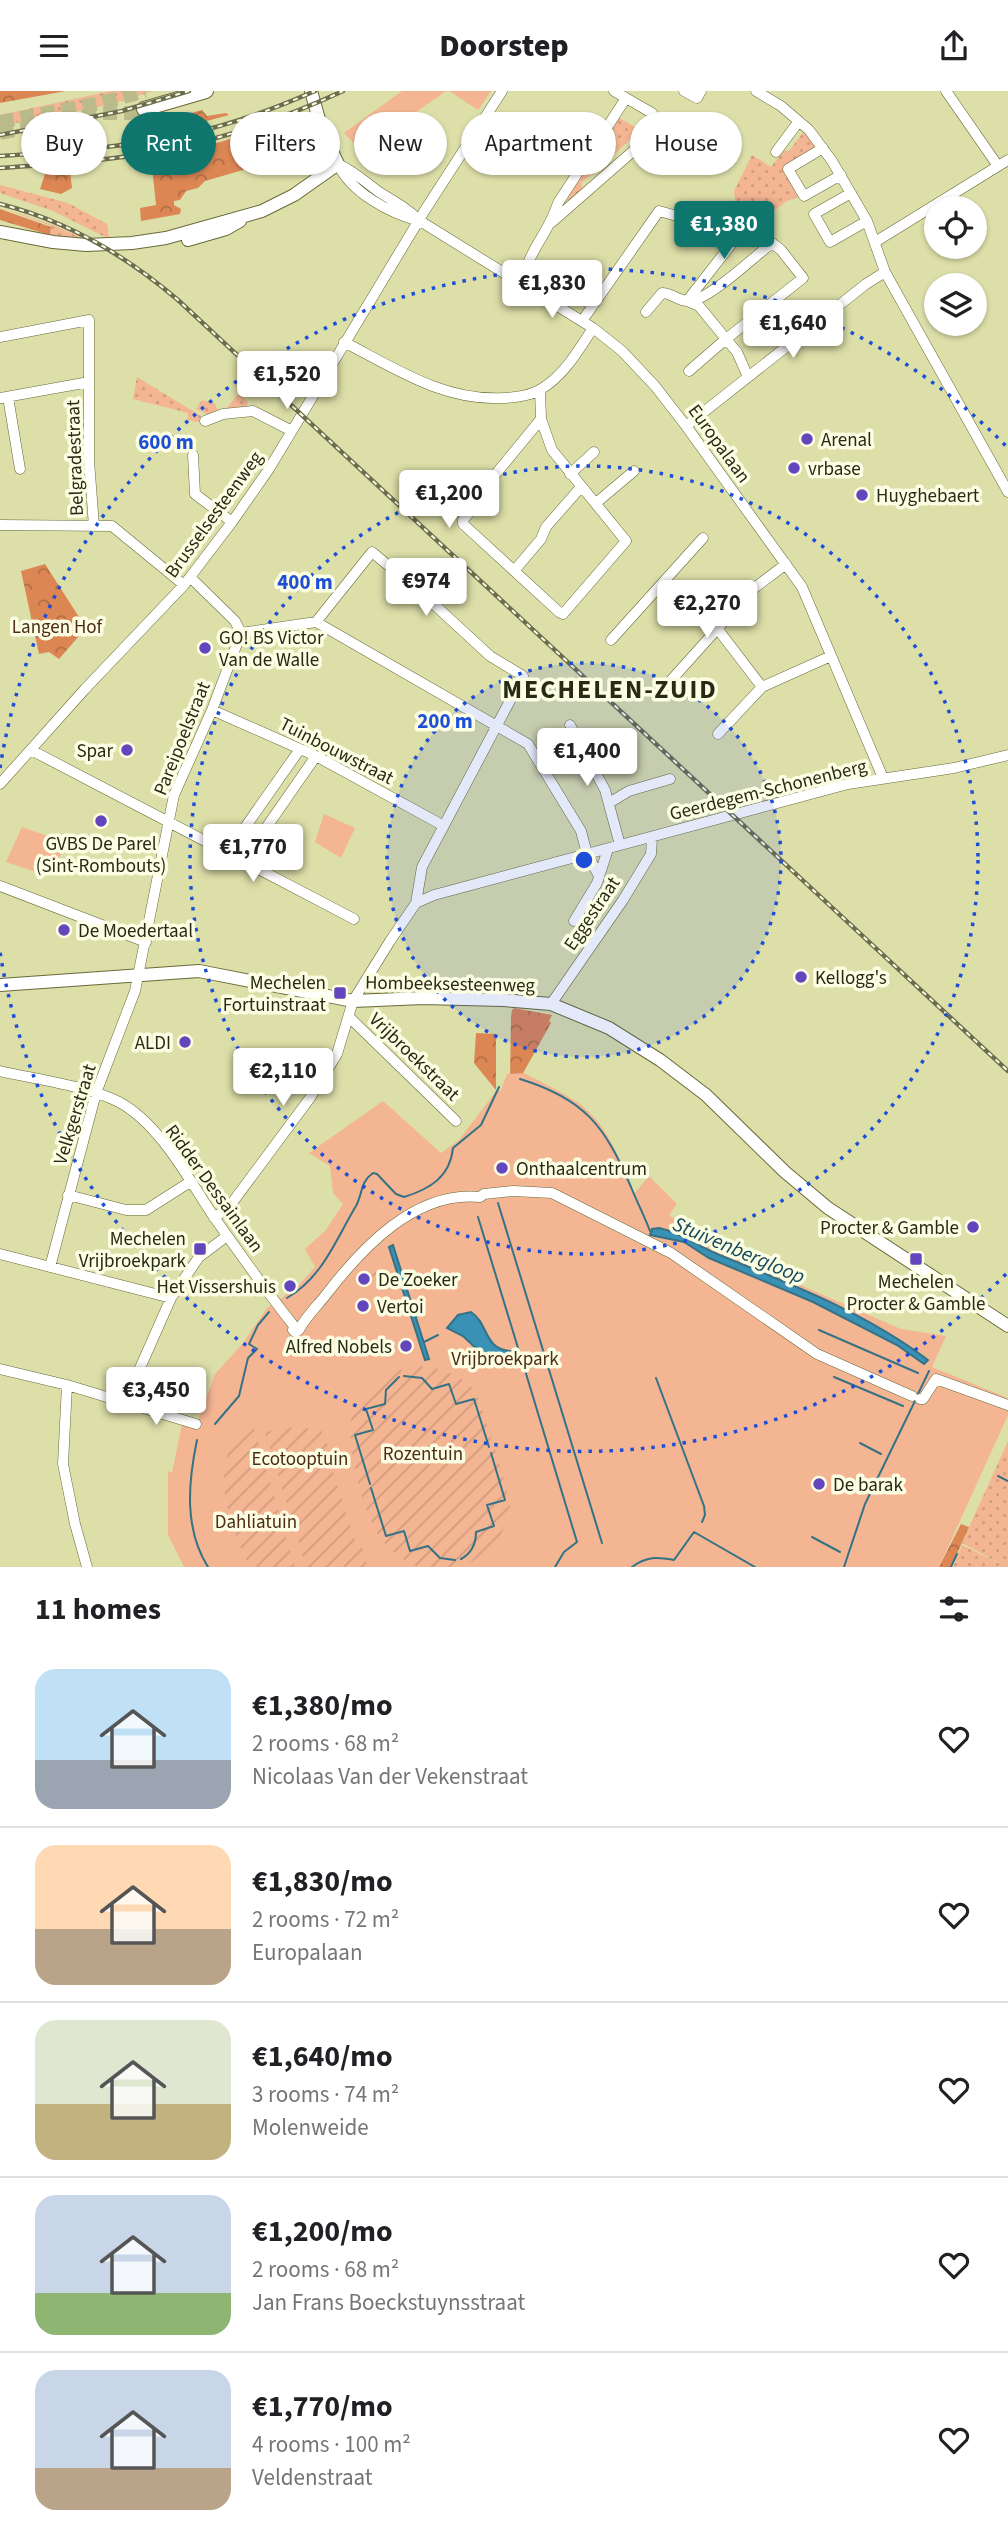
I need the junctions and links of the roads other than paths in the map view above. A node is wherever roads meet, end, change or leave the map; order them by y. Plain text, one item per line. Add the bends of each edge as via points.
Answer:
1 (206, 91) edge
2 (311, 91) edge
3 (502, 91) edge
4 (614, 91) edge
5 (684, 91) edge
6 (701, 91) edge
7 (756, 91) edge
8 (946, 91) edge
9 (626, 98) junction
10 (144, 109) tunnel mouth
11 (317, 112) edge
12 (799, 121) junction
13 (823, 148) junction
14 (776, 152) dead end
15 (1008, 160) edge
16 (340, 165) edge
17 (998, 166) junction
18 (322, 175) edge
19 (841, 175) junction
20 (851, 193) junction
21 (246, 217) junction
22 (420, 221) junction
23 (867, 221) junction
24 (552, 222) junction
25 (713, 226) junction
26 (743, 229) junction
27 (0, 232) edge
28 (0, 240) edge
29 (875, 242) junction
30 (772, 243) junction
31 (728, 246) junction
32 (885, 272) junction
33 (518, 280) junction
34 (687, 301) junction
35 (646, 312) dead end
36 (582, 321) junction
37 (593, 328) junction
38 (0, 337) edge
39 (726, 338) junction
40 (344, 342) junction
41 (737, 352) junction
42 (759, 368) junction
43 (689, 371) dead end
44 (748, 377) junction
45 (89, 382) junction
46 (540, 390) junction
47 (4, 398) edge
48 (541, 419) junction
49 (205, 421) dead end
50 (686, 426) junction
51 (292, 431) junction
52 (594, 452) dead end
53 (193, 455) dead end
54 (20, 469) dead end
55 (634, 471) dead end
56 (570, 474) junction
57 (581, 487) junction
58 (1008, 492) edge
59 (596, 503) junction
60 (232, 522) junction
61 (0, 525) edge
62 (94, 526) junction
63 (703, 538) dead end
64 (786, 564) junction
65 (514, 571) junction
66 (187, 581) junction
67 (664, 582) junction
68 (316, 622) junction
69 (718, 628) junction
70 (240, 633) junction
71 (611, 640) dead end
72 (831, 656) junction
73 (666, 687) dead end
74 (762, 687) junction
75 (212, 710) junction
76 (570, 725) dead end
77 (497, 726) junction
78 (719, 734) dead end
79 (300, 749) junction
80 (31, 750) junction
81 (1008, 755) edge
82 (316, 756) junction
83 (883, 778) junction
84 (670, 779) dead end
85 (0, 784) edge
86 (609, 803) junction
87 (167, 823) junction
88 (444, 826) junction
89 (652, 838) junction
90 (620, 845) junction
91 (608, 849) junction
92 (227, 853) junction
93 (587, 855) junction
94 (243, 861) junction
95 (598, 874) junction
96 (0, 886) edge
97 (416, 904) junction
98 (354, 919) dead end
99 (574, 921) dead end
100 (146, 942) junction
101 (139, 974) junction
102 (0, 985) edge
103 (353, 1000) junction
104 (551, 1004) junction
105 (349, 1017) junction
106 (0, 1071) edge
107 (96, 1093) junction
108 (456, 1121) dead end
109 (190, 1182) junction
110 (68, 1195) junction
111 (215, 1218) junction
112 (227, 1236) junction
113 (0, 1254) edge
114 (50, 1266) junction
115 (171, 1297) junction
116 (1008, 1326) edge
117 (0, 1369) edge
118 (67, 1385) junction
119 (125, 1402) junction
120 (1008, 1405) edge
121 (196, 1424) dead end
122 (87, 1567) edge

1 - 10 highway
2 - 11 main road
3 - 22 street, Brusselsesteenweg
4 - 9 street
5 - 6 street via 697,99
7 - 12 street
8 - 17 street
9 - 24 street via 558,203
9 - 24 street via 652,114 658,127
12 - 13 street
12 - 14 street
13 - 19 street
13 - 19 street via 788,169 804,196
15 - 17 street
16 - 22 street, Europalaan
17 - 29 street
18 - 21 main road via 281,203
19 - 20 street
20 - 23 street
20 - 23 street via 814,214 830,242
21 - 27 main road via 166,238 118,244 66,244
21 - 28 main road via 205,236 136,250 77,252
22 - 33 street, Europalaan
22 - 40 street, Brusselsesteenweg
23 - 29 street
24 - 33 street via 522,266
25 - 26 street
25 - 31 street
25 - 36 street via 659,211
26 - 30 street via 756,230
26 - 31 street
29 - 32 street
30 - 34 street via 704,298
30 - 39 street via 803,278
31 - 34 street
32 - 42 street
32 - 58 street
33 - 36 street, Europalaan
34 - 35 street via 662,293
34 - 39 street via 699,306
36 - 37 street, Europalaan
37 - 46 street via 561,373
37 - 50 street, Europalaan via 639,367
38 - 45 street, Belgradestraat via 89,320
39 - 41 street
39 - 43 street
40 - 46 street via 454,394 502,398
40 - 51 street, Brusselsesteenweg
41 - 42 street
41 - 44 street
42 - 44 street
44 - 50 street
45 - 47 street
45 - 62 street, Belgradestraat
46 - 48 street
47 - 54 street
48 - 56 street via 545,437
48 - 65 street via 463,520 467,529
49 - 51 street via 253,411
50 - 64 street, Europalaan
51 - 60 street, Brusselsesteenweg
52 - 56 street
53 - 60 street via 195,494
55 - 59 street
56 - 57 street
57 - 59 street
57 - 65 street
59 - 65 street via 626,541 563,614
60 - 66 street, Brusselsesteenweg
61 - 62 street
62 - 66 street, Belgradestraat via 112,526
63 - 67 street
64 - 69 street via 753,589
64 - 72 street, Europalaan via 802,587
66 - 70 street via 235,621
66 - 80 street, Brusselsesteenweg
67 - 69 street
67 - 71 street
68 - 70 street
68 - 77 street
68 - 77 street via 372,552 489,656 523,676
69 - 73 street
69 - 74 street
70 - 75 street, Pareipoelstraat
72 - 74 street
72 - 83 street, Europalaan
74 - 78 street
75 - 79 street, Tuinbouwstraat
75 - 87 street, Pareipoelstraat
76 - 86 street
77 - 88 street
77 - 93 street via 528,744 538,758 581,831
79 - 82 street, Tuinbouwstraat
79 - 92 street
80 - 85 street, Brusselsesteenweg
80 - 87 street
81 - 83 street, Geerdegem-Schonenberg
82 - 88 street, Tuinbouwstraat
82 - 94 street
83 - 89 street, Geerdegem-Schonenberg via 760,806
84 - 86 street via 629,791
86 - 90 street
87 - 92 street
87 - 100 street, Pareipoelstraat
88 - 97 street via 422,867
89 - 90 street, Geerdegem-Schonenberg
89 - 104 street, Eggestraat via 651,854
90 - 91 street, Geerdegem-Schonenberg
91 - 93 street, Geerdegem-Schonenberg
91 - 95 street
92 - 94 street
93 - 95 street
93 - 97 street, Geerdegem-Schonenberg via 434,895
94 - 98 street
95 - 99 street
96 - 100 street
97 - 103 street
100 - 101 street, Pareipoelstraat
101 - 102 main road, Hombeeksesteenweg
101 - 103 main road, Hombeeksesteenweg via 199,971
101 - 107 street, Velkgerstraat
103 - 104 main road, Hombeeksesteenweg
103 - 105 street
104 - 116 main road, Hombeeksesteenweg via 609,1028 660,1060 706,1095 828,1208
105 - 108 street, Vrijbroekstraat
105 - 111 street via 337,1054 310,1098 229,1207
106 - 107 street, Ridder Dessainlaan
107 - 109 street, Ridder Dessainlaan via 132,1110 166,1146
107 - 110 street, Velkgerstraat
109 - 110 street via 146,1210 126,1210
109 - 111 street, Ridder Dessainlaan
110 - 114 street, Velkgerstraat
111 - 112 street, Ridder Dessainlaan
112 - 115 street via 199,1257
112 - 120 street, Ridder Dessainlaan via 295,1330 365,1248 421,1209 464,1195 552,1193 671,1253 817,1354 923,1399 936,1379
113 - 114 street
114 - 115 street
115 - 119 street
117 - 118 street
118 - 119 street
118 - 122 street via 63,1464
119 - 121 street

